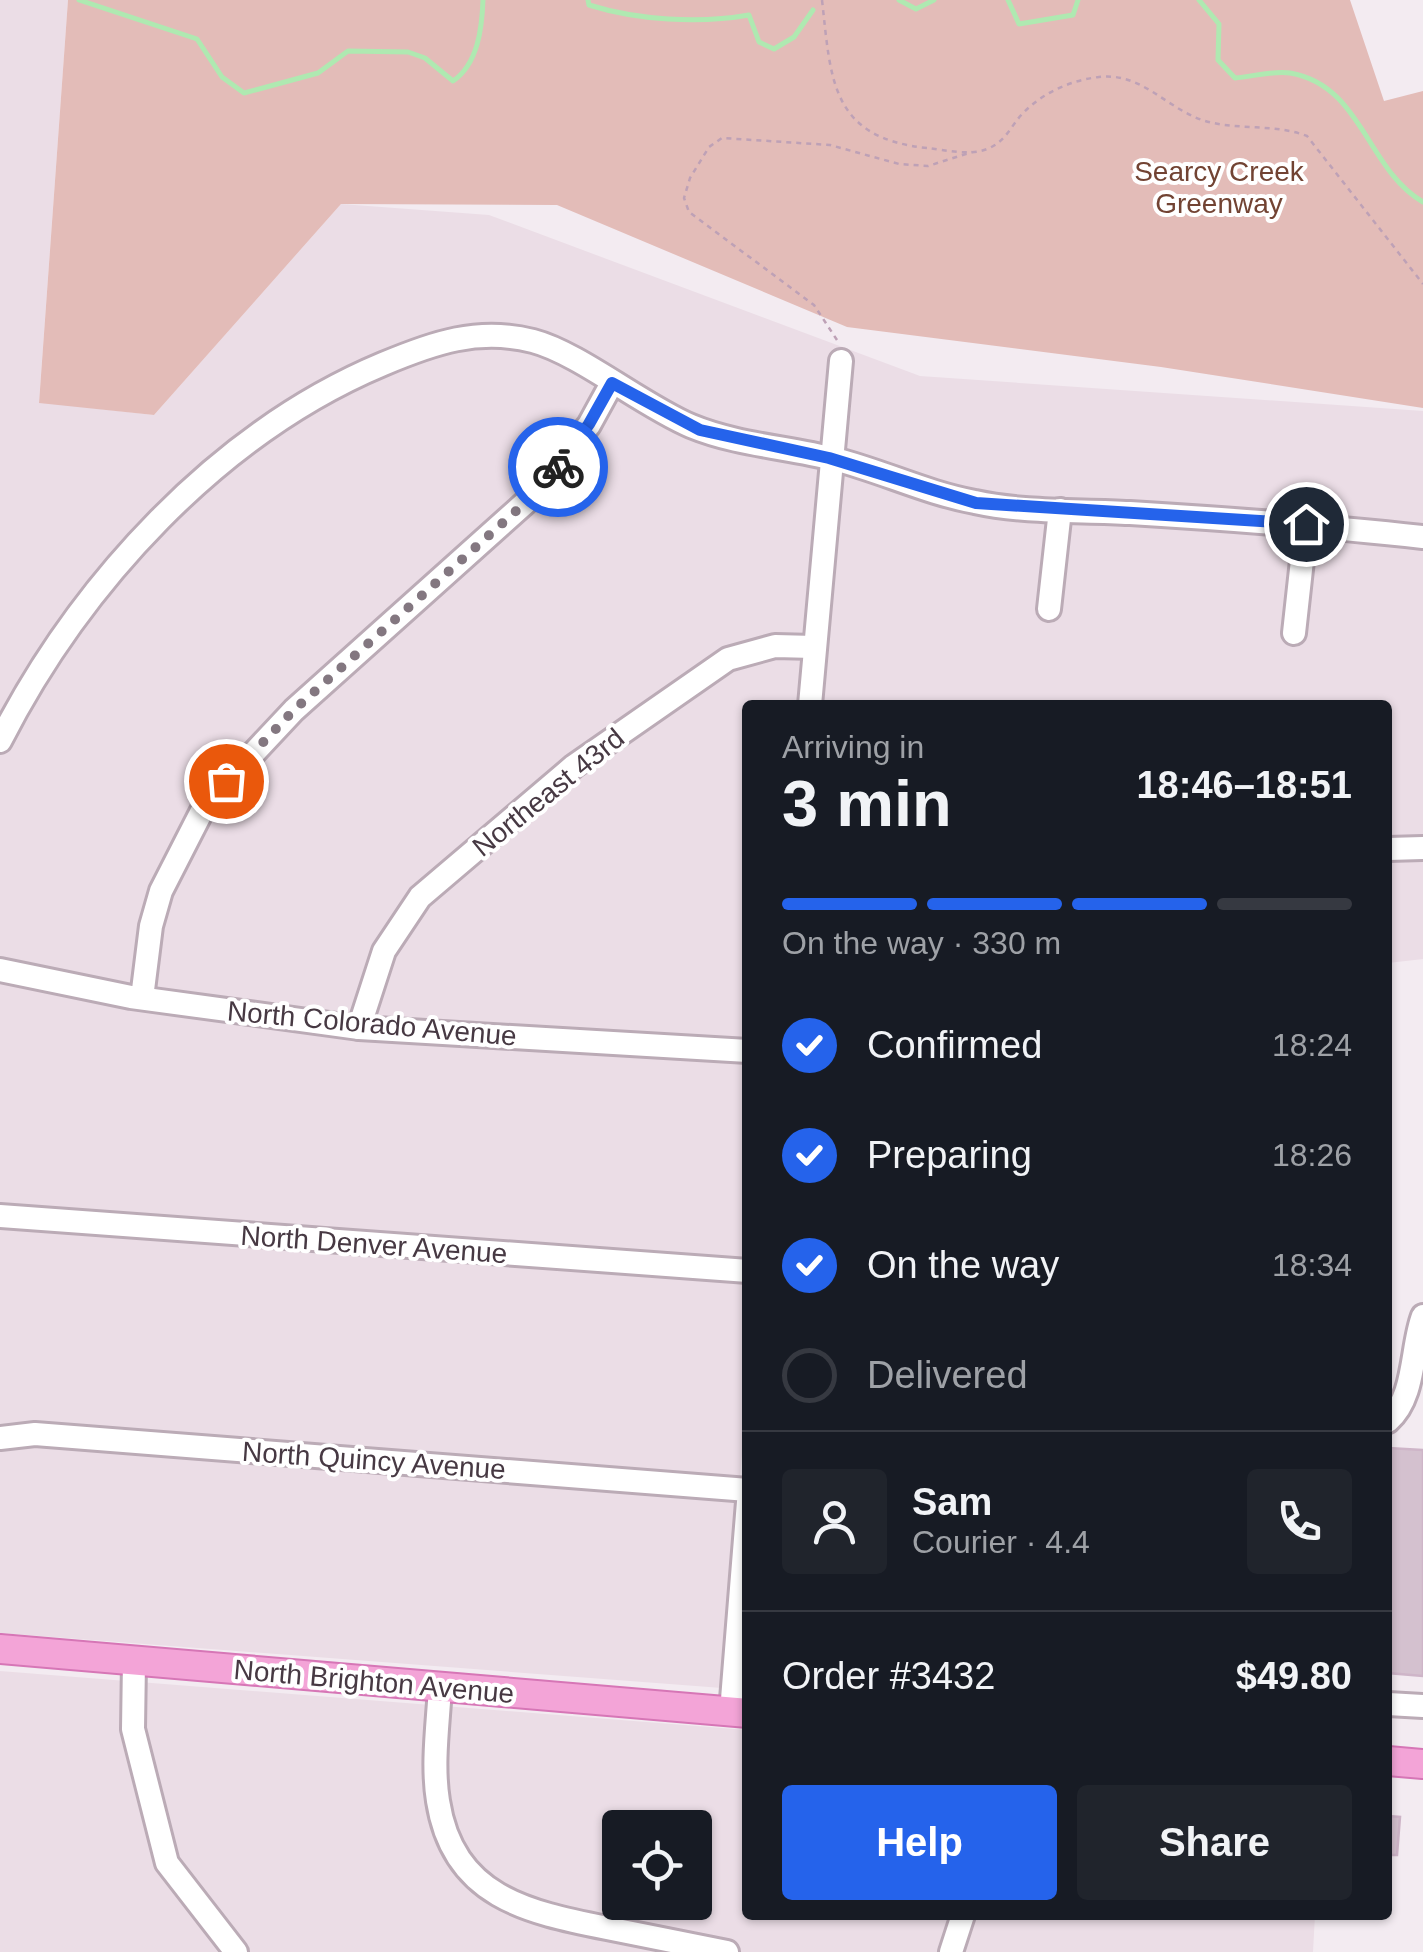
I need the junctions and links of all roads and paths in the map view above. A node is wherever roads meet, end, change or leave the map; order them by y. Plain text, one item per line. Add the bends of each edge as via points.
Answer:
1 (822, 0) edge
2 (974, 151) junction
3 (1423, 284) edge
4 (841, 361) joint
5 (612, 383) junction
6 (829, 458) junction
7 (1060, 510) junction
8 (1306, 524) junction
9 (1423, 536) edge
10 (1049, 609) dead end
11 (1294, 634) dead end
12 (814, 647) junction
13 (810, 700) edge
14 (1, 737) edge
15 (1423, 848) edge
16 (1392, 849) edge
17 (0, 970) edge
18 (142, 998) junction
19 (359, 1028) junction
20 (742, 1051) edge
21 (0, 1216) edge
22 (742, 1271) edge
23 (1423, 1316) edge
24 (1392, 1418) edge
25 (0, 1438) edge
26 (742, 1490) edge
27 (742, 1642) edge
28 (0, 1649) edge
29 (134, 1661) junction
30 (440, 1687) junction
31 (1392, 1704) edge
32 (1423, 1706) edge
33 (739, 1712) edge
34 (1392, 1761) edge
35 (1423, 1764) edge
36 (961, 1920) edge
37 (236, 1952) edge
38 (726, 1952) edge
39 (951, 1952) edge

1 - 2 path via 834,92 850,115 907,146
2 - 3 path via 1005,138 1024,112 1061,88 1102,76 1127,77 1206,121 1307,136
2 - 4 path via 928,166 830,145 733,136 709,147 684,198 690,212 814,305 837,337
4 - 6 street
5 - 6 street via 700,430
5 - 14 street via 536,341 476,334 410,352 314,398 245,446 139,543 43,666
5 - 18 street via 560,464 525,503 294,710 205,805 161,891
6 - 7 street via 976,503
6 - 12 street
7 - 8 street
7 - 10 street
8 - 9 street
8 - 11 street
12 - 13 street
12 - 19 street, Northeast 43rd via 775,646 728,659 574,766 420,897 384,950
15 - 16 street
17 - 18 street, North Colorado Avenue
18 - 19 street, North Colorado Avenue
19 - 20 street, North Colorado Avenue
21 - 22 street, North Denver Avenue
23 - 24 street via 1407,1389
25 - 26 street, North Quincy Avenue via 34,1434
27 - 33 street
28 - 29 main road, North Brighton Avenue
29 - 30 main road, North Brighton Avenue
29 - 37 street via 133,1729 168,1862
30 - 33 main road, North Brighton Avenue
30 - 38 street via 438,1806 452,1842 482,1882 549,1918
31 - 32 street
34 - 35 main road
36 - 39 street

